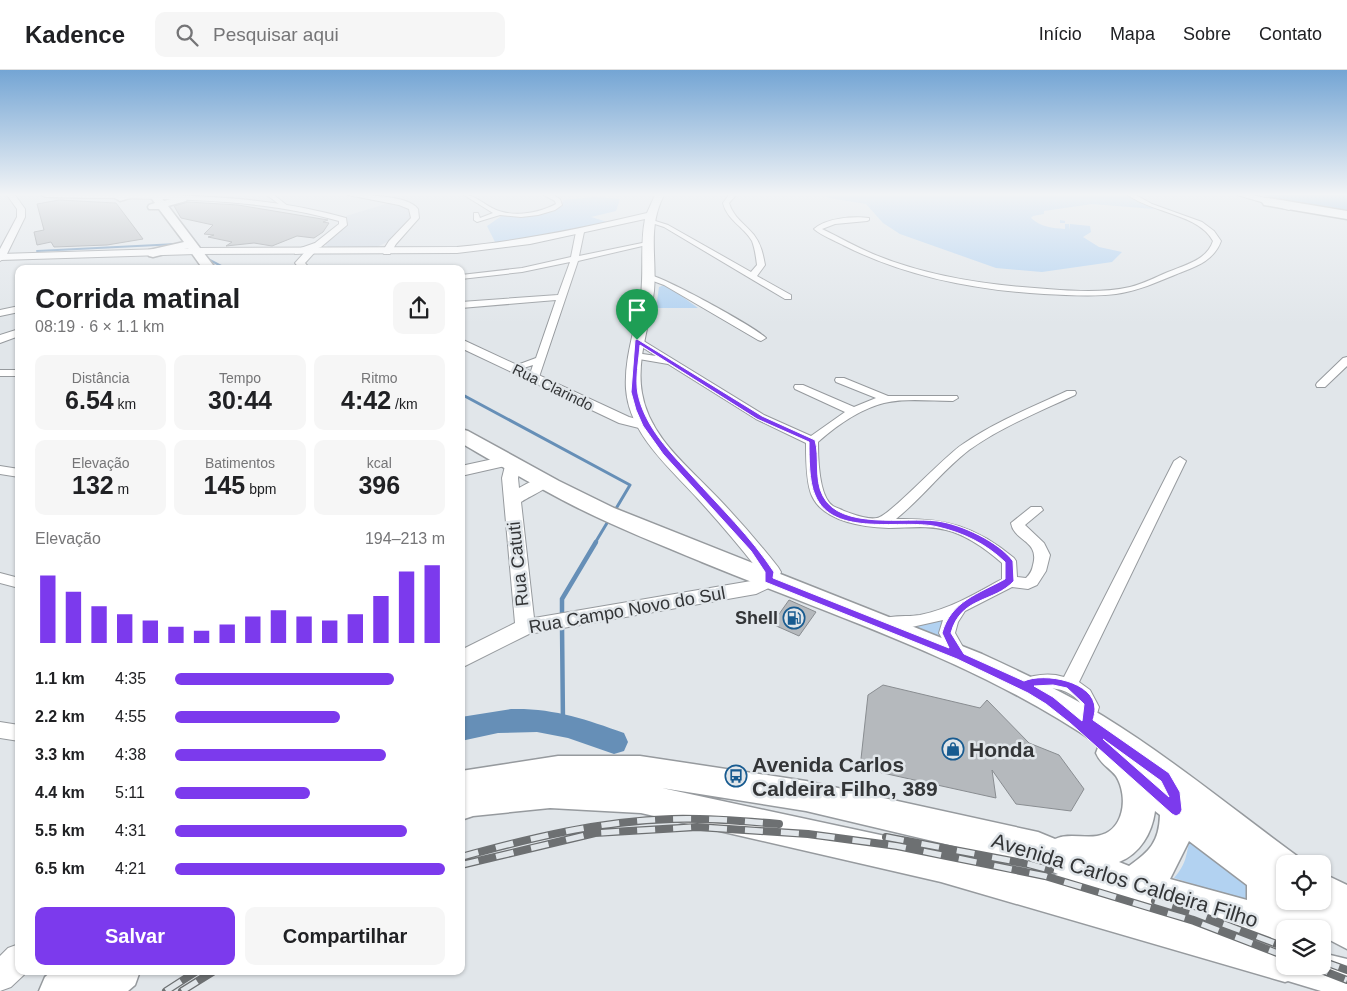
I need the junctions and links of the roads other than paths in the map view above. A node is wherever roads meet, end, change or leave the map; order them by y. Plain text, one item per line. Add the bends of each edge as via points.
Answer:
1 (10, 238) edge
2 (181, 238) edge
3 (326, 238) edge
4 (398, 238) edge
5 (545, 238) edge
6 (579, 238) edge
7 (648, 238) edge
8 (686, 238) edge
9 (752, 238) edge
10 (836, 238) edge
11 (1214, 238) edge
12 (320, 243) junction
13 (648, 244) junction
14 (390, 247) junction
15 (188, 248) junction
16 (298, 252) junction
17 (310, 252) junction
18 (330, 252) junction
19 (153, 253) joint
20 (0, 257) edge
21 (575, 259) junction
22 (194, 265) edge
23 (206, 265) edge
24 (302, 265) edge
25 (648, 276) junction
26 (465, 277) edge
27 (752, 277) junction
28 (788, 296) dead end
29 (562, 297) junction
30 (465, 305) edge
31 (15, 311) edge
32 (0, 313) edge
33 (0, 330) edge
34 (15, 331) edge
35 (15, 333) edge
36 (761, 338) dead end
37 (0, 339) edge
38 (465, 345) edge
39 (636, 348) junction
40 (540, 360) junction
41 (1347, 360) edge
42 (669, 361) junction
43 (514, 368) junction
44 (0, 373) edge
45 (15, 373) edge
46 (534, 377) junction
47 (840, 380) dead end
48 (1321, 386) dead end
49 (799, 387) dead end
50 (1071, 393) dead end
51 (953, 398) dead end
52 (887, 399) junction
53 (855, 412) junction
54 (647, 426) junction
55 (465, 438) edge
56 (812, 441) junction
57 (487, 450) junction
58 (1180, 461) dead end
59 (510, 462) junction
60 (465, 468) edge
61 (0, 470) edge
62 (465, 470) edge
63 (15, 472) edge
64 (547, 482) junction
65 (512, 500) junction
66 (1036, 510) dead end
67 (879, 523) junction
68 (0, 578) edge
69 (768, 580) junction
70 (1010, 581) junction
71 (15, 582) edge
72 (960, 608) junction
73 (876, 622) junction
74 (524, 627) junction
75 (960, 657) junction
76 (465, 658) edge
77 (1060, 693) junction
78 (0, 730) edge
79 (15, 732) edge
80 (1128, 768) junction
81 (1165, 777) junction
82 (465, 785) edge
83 (465, 804) edge
84 (1176, 810) junction
85 (1038, 849) junction
86 (1276, 877) edge
87 (1276, 878) edge
88 (1276, 883) edge
89 (1132, 884) junction
90 (1044, 893) junction
91 (1331, 896) edge
92 (1347, 905) edge
93 (1315, 910) edge
94 (1273, 926) edge
95 (1347, 930) edge
96 (1331, 936) edge
97 (1347, 939) edge
98 (1276, 960) edge
99 (1331, 974) edge
100 (77, 975) edge
101 (116, 975) edge
102 (1347, 978) edge
103 (59, 991) edge
104 (98, 991) edge

1 - 20 street
2 - 15 main road
3 - 12 street
4 - 14 street
5 - 14 main road via 492,247 433,251
6 - 21 street
7 - 13 main road
8 - 27 street
9 - 27 street via 761,264
10 - 11 street via 873,256 963,283 1002,289 1082,293 1119,290 1146,283 1197,263 1212,253
12 - 16 street
12 - 18 main road
13 - 21 street
13 - 25 main road
14 - 18 main road via 373,251
15 - 16 main road
15 - 19 main road
15 - 22 main road
15 - 23 main road
16 - 17 main road
17 - 18 main road
17 - 24 street
19 - 20 main road
21 - 26 street
21 - 29 street
25 - 36 street via 667,283
25 - 39 main road via 645,314
27 - 28 street
29 - 30 street
29 - 40 street
31 - 32 street
33 - 34 street
35 - 37 street
38 - 43 street, Rua Clarindo
39 - 42 street
39 - 42 street
39 - 54 main road via 634,392
40 - 43 street
40 - 46 street
41 - 48 street
42 - 56 street via 760,418
43 - 46 street, Rua Clarindo
44 - 45 street
46 - 54 street, Rua Clarindo via 624,420
47 - 52 street
49 - 53 street
50 - 67 street via 1000,426 966,447 893,515
51 - 52 street
52 - 53 street
53 - 56 street
54 - 69 main road via 666,452 754,550 770,572
55 - 57 main road
56 - 67 street via 818,495 828,509 853,519
57 - 59 main road
57 - 60 street
58 - 77 street
59 - 62 street
59 - 64 main road
59 - 65 street, Rua Catuti
61 - 63 street
64 - 65 street, Rua Catuti
64 - 69 main road via 605,512
65 - 74 street, Rua Catuti
66 - 70 street via 1018,526 1039,546 1043,555 1040,566 1034,581 1028,584
67 - 70 street via 938,524 978,538 1009,561
68 - 71 street
69 - 73 main road
69 - 74 street, Rua Campo Novo do Sul via 756,587
70 - 72 street
72 - 73 street via 903,624
72 - 75 street via 950,621 947,633
73 - 75 main road
74 - 76 street, Rua Campo Novo do Sul
75 - 77 main road via 1024,686
77 - 80 main road
77 - 81 main road via 1087,722
78 - 79 street
80 - 84 main road
80 - 85 main road via 1140,803 1130,837 1105,852 1084,855
81 - 84 main road via 1175,792
81 - 86 main road
82 - 85 main road, Avenida Carlos Caldeira Filho via 558,770 640,770 806,796
83 - 90 main road, Avenida Carlos Caldeira Filho via 550,792 642,798 922,861
84 - 87 main road
84 - 89 main road via 1176,832 1160,865
85 - 89 main road, Avenida Carlos Caldeira Filho
88 - 94 main road via 1265,904
89 - 90 main road
89 - 94 main road, Avenida Carlos Caldeira Filho
90 - 98 main road, Avenida Carlos Caldeira Filho
91 - 92 main road
93 - 95 main road
96 - 97 main road
99 - 102 main road
100 - 103 main road
101 - 104 main road

